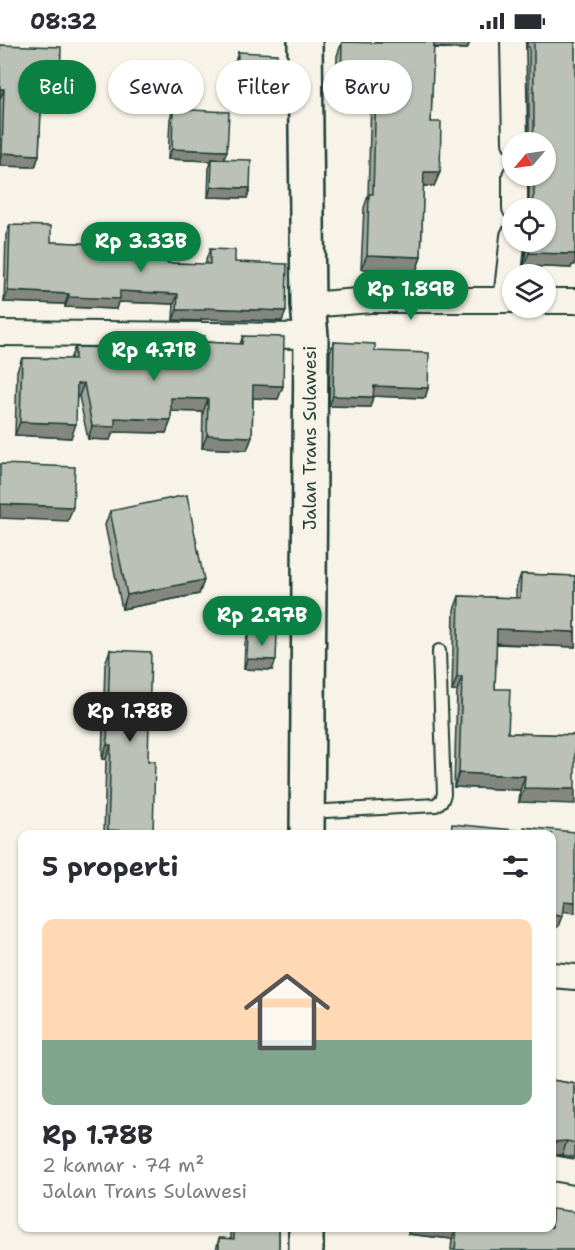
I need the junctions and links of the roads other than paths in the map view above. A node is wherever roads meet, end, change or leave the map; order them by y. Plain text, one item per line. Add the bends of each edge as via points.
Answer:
1 (305, 42) edge
2 (513, 42) edge
3 (515, 132) edge
4 (502, 300) edge
5 (556, 301) edge
6 (575, 301) edge
7 (308, 304) junction
8 (0, 333) edge
9 (311, 336) junction
10 (439, 651) dead end
11 (307, 823) edge
12 (556, 975) edge
13 (575, 977) edge
14 (556, 1169) edge
15 (575, 1172) edge
16 (306, 1232) edge
17 (306, 1250) edge

1 - 7 highway, Jalan Trans Sulawesi
2 - 3 street
4 - 7 street
5 - 6 street
7 - 9 highway, Jalan Trans Sulawesi
8 - 9 street
9 - 11 highway, Jalan Trans Sulawesi
10 - 11 lane via 442,800 436,805
12 - 13 street
14 - 15 street
16 - 17 highway

